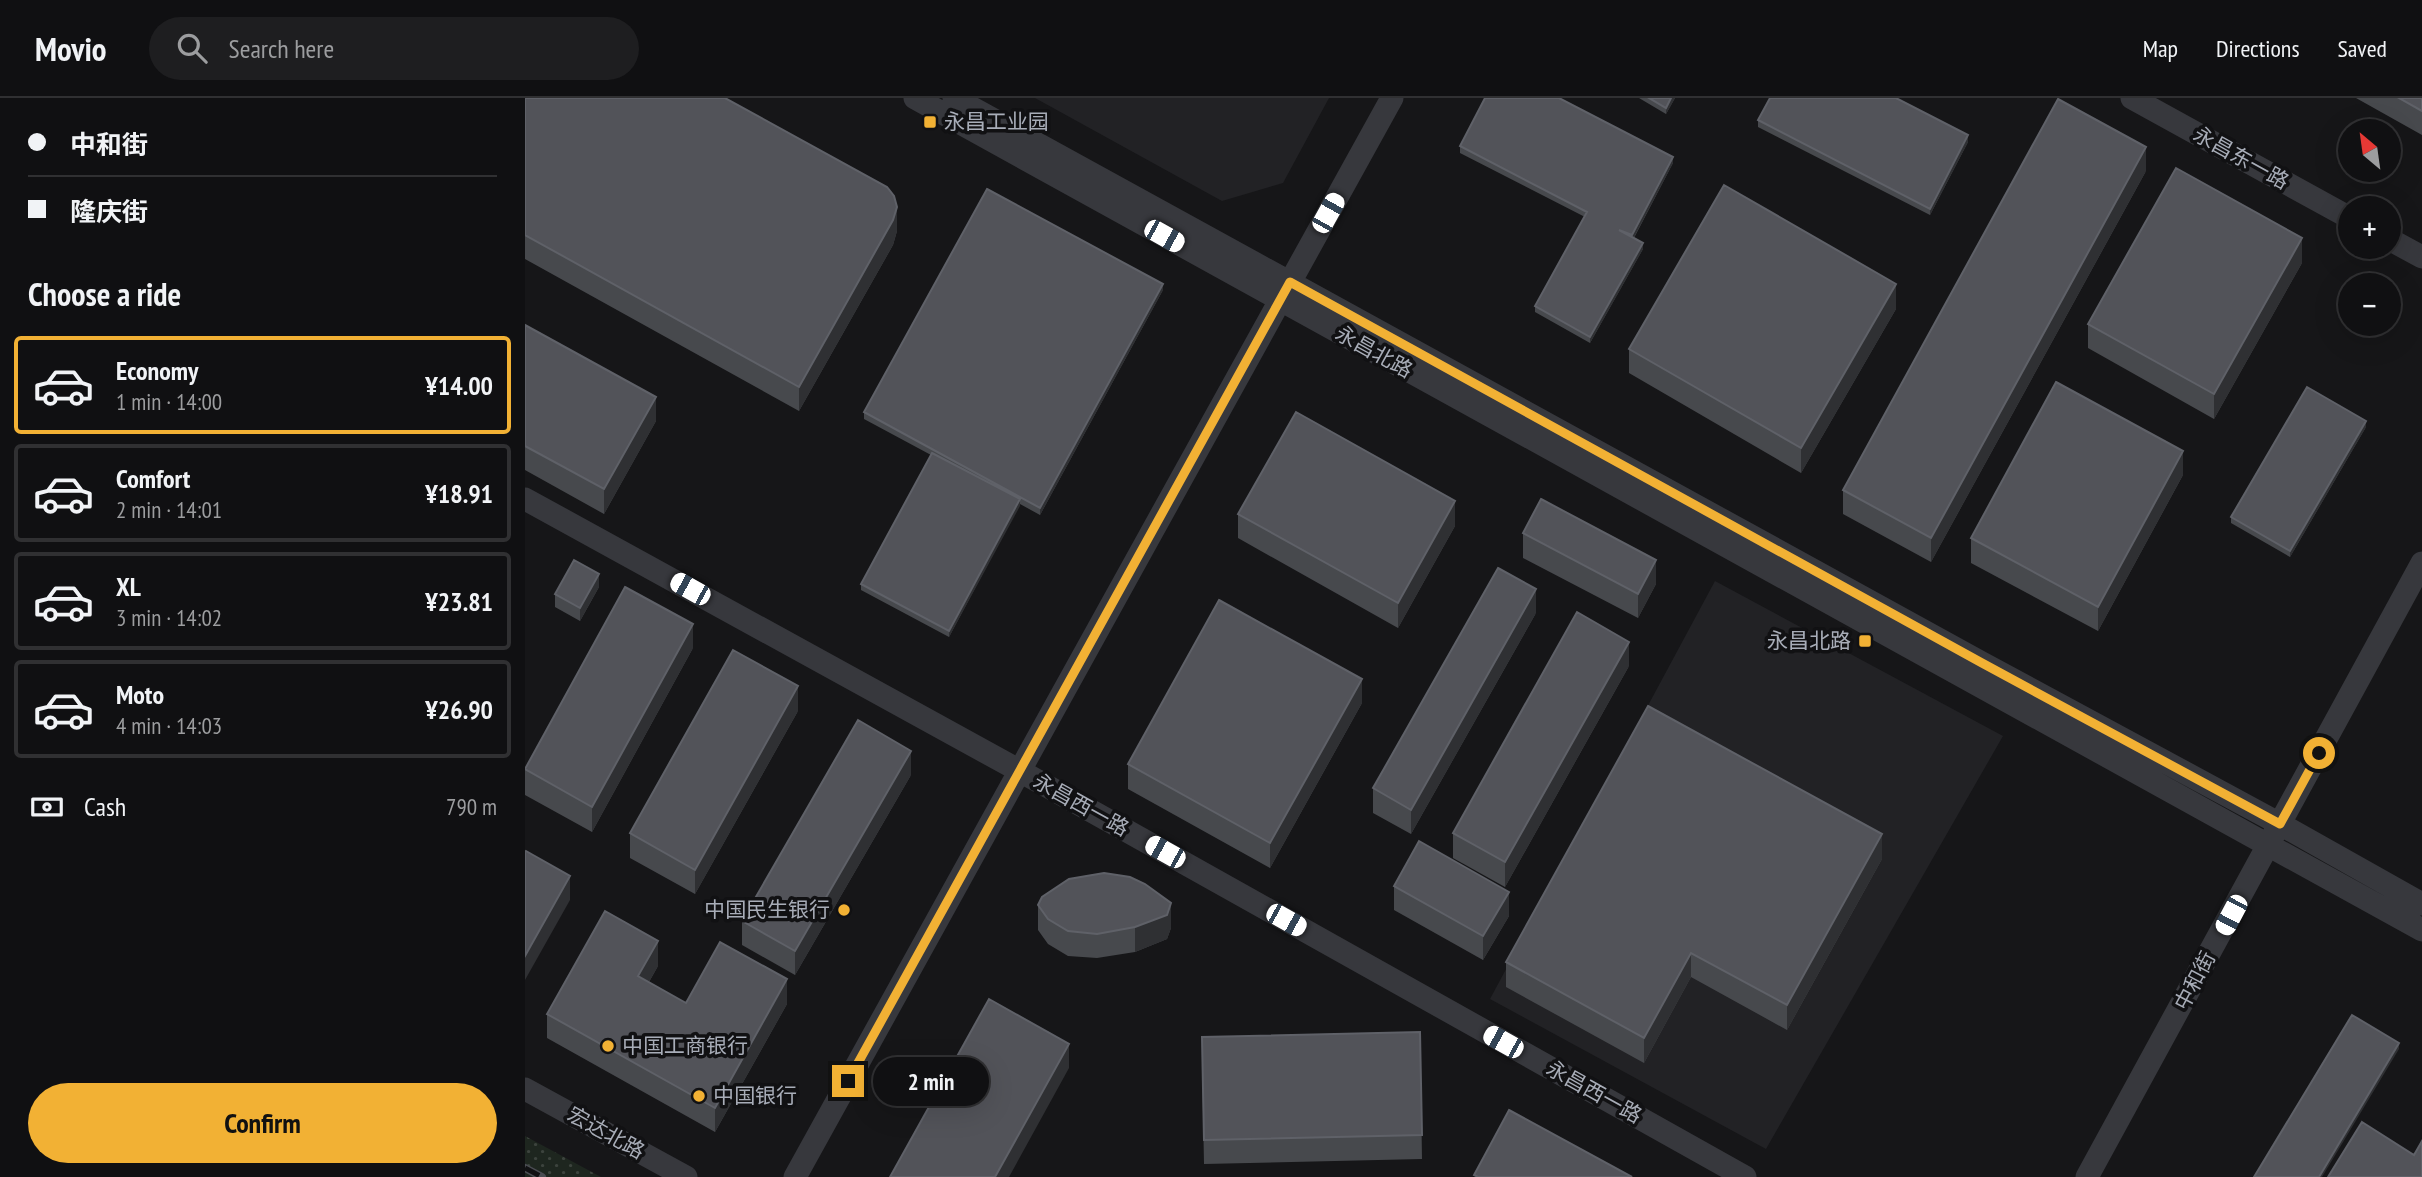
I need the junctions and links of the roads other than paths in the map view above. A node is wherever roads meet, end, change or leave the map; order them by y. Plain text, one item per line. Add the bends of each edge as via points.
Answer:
1 (915, 98) edge
2 (954, 98) edge
3 (1392, 98) edge
4 (2132, 98) edge
5 (2338, 211) edge
6 (2401, 246) edge
7 (2422, 257) edge
8 (1284, 291) junction
9 (525, 499) edge
10 (2422, 563) edge
11 (1020, 771) junction
12 (2280, 824) junction
13 (2268, 845) junction
14 (2422, 904) edge
15 (2422, 930) edge
16 (525, 1089) edge
17 (686, 1177) edge
18 (795, 1177) edge
19 (1745, 1177) edge
20 (2088, 1177) edge

1 - 8 street, 永昌北路
2 - 8 street, 永昌北路
3 - 8 street
4 - 5 street, 永昌东一路
6 - 7 street
8 - 11 street
8 - 12 street, 永昌北路
8 - 13 street, 永昌北路
9 - 11 street, 永昌西一路
10 - 12 street, 中和街
11 - 18 street
11 - 19 street, 永昌西一路
12 - 13 street, 中和街
12 - 14 street, 永昌北路
13 - 15 street, 永昌北路
13 - 20 street, 中和街
16 - 17 street, 宏达北路

